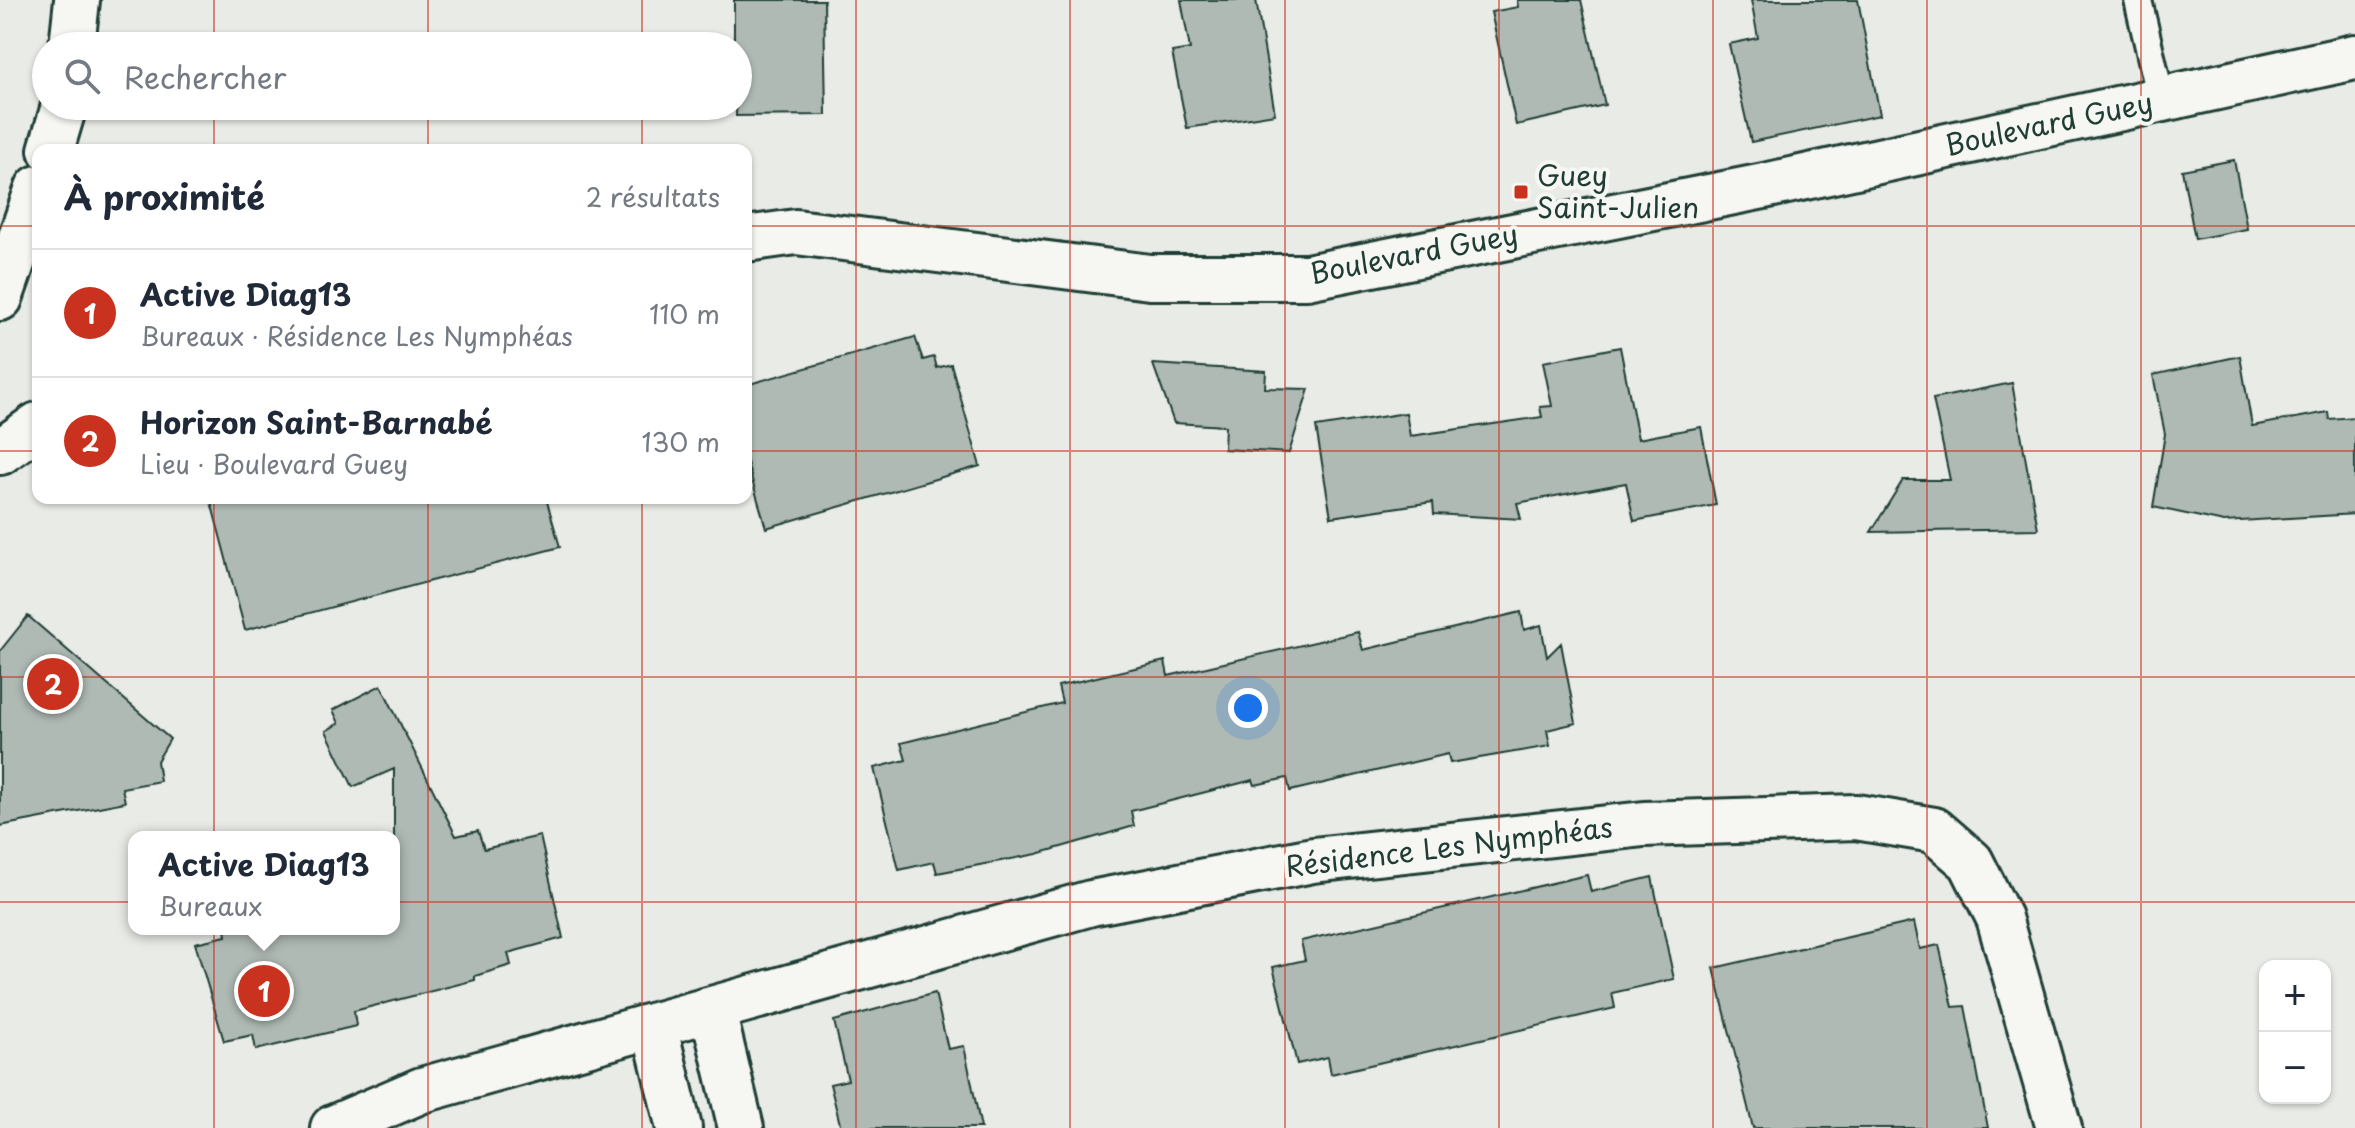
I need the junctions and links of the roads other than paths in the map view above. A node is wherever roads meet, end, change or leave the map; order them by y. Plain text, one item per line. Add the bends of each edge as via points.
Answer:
1 (77, 0) edge
2 (2138, 0) edge
3 (74, 32) edge
4 (2355, 57) edge
5 (2161, 99) junction
6 (60, 120) edge
7 (53, 144) edge
8 (32, 205) edge
9 (752, 238) edge
10 (0, 298) edge
11 (32, 429) edge
12 (0, 452) edge
13 (713, 1011) junction
14 (654, 1025) junction
15 (333, 1128) edge
16 (679, 1128) edge
17 (741, 1128) edge
18 (2059, 1128) edge

1 - 3 street
2 - 5 lane
4 - 5 street, Boulevard Guey
5 - 9 street, Boulevard Guey via 1779,183 1307,277 1150,277 796,232
6 - 7 street
8 - 10 street
11 - 12 street
13 - 14 street, Résidence Les Nymphéas
13 - 17 street
13 - 18 street, Résidence Les Nymphéas via 1091,903 1313,860 1644,824 1856,817 1934,830 1971,862 1999,918
14 - 15 street, Résidence Les Nymphéas via 422,1090
14 - 16 street

